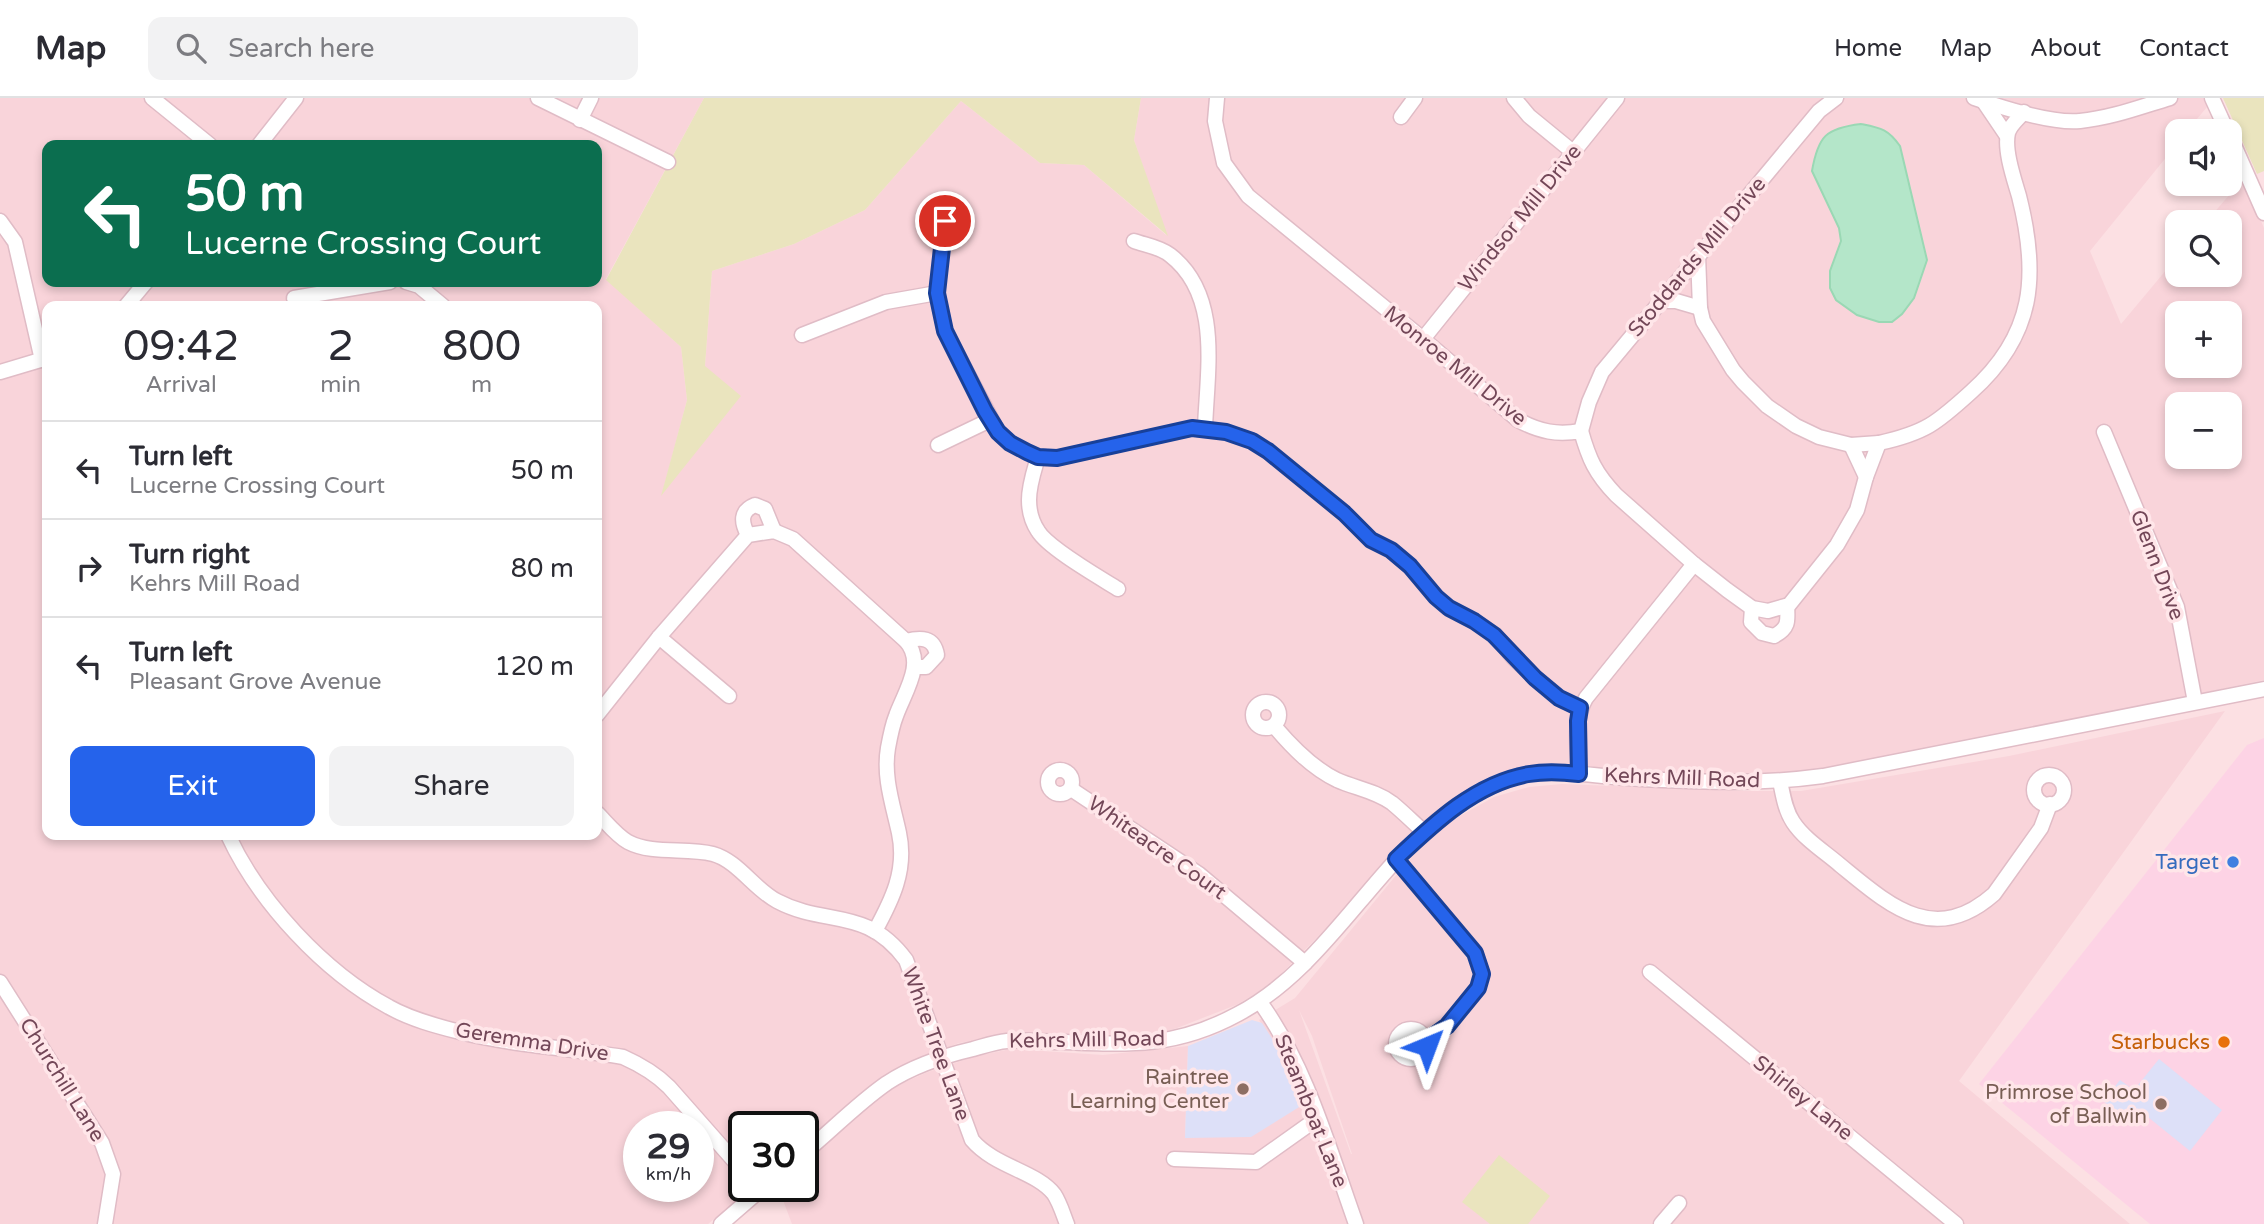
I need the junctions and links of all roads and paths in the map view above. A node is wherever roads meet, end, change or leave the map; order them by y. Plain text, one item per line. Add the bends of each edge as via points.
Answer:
1 (152, 98) edge
2 (296, 98) edge
3 (538, 98) edge
4 (591, 98) edge
5 (1217, 98) edge
6 (1415, 98) edge
7 (1514, 98) edge
8 (1617, 98) edge
9 (1836, 98) edge
10 (2170, 98) edge
11 (2212, 98) edge
12 (1988, 101) edge
13 (2024, 113) junction
14 (1401, 117) dead end
15 (2222, 119) edge
16 (580, 120) junction
17 (2007, 136) junction
18 (204, 140) edge
19 (263, 140) edge
20 (1573, 152) junction
21 (668, 162) dead end
22 (2242, 164) edge
23 (946, 204) dead end
24 (2264, 213) edge
25 (0, 221) edge
26 (1134, 241) dead end
27 (1699, 255) junction
28 (142, 287) edge
29 (360, 287) edge
30 (420, 287) edge
31 (937, 293) junction
32 (294, 298) dead end
33 (1660, 300) junction
34 (130, 301) edge
35 (437, 301) edge
36 (1700, 307) junction
37 (802, 335) dead end
38 (1423, 339) junction
39 (42, 347) edge
40 (42, 360) edge
41 (0, 372) edge
42 (990, 420) junction
43 (1205, 428) junction
44 (1581, 431) junction
45 (2104, 432) dead end
46 (1879, 443) junction
47 (939, 445) dead end
48 (1851, 445) junction
49 (1038, 457) junction
50 (1866, 477) junction
51 (1694, 564) junction
52 (1118, 589) dead end
53 (1787, 606) junction
54 (1752, 608) junction
55 (659, 637) junction
56 (906, 641) junction
57 (914, 667) junction
58 (2264, 689) edge
59 (729, 696) dead end
60 (2195, 702) junction
61 (1580, 708) junction
62 (602, 709) edge
63 (1275, 727) dead end
64 (1579, 774) junction
65 (1780, 781) junction
66 (1071, 789) dead end
67 (2050, 804) dead end
68 (602, 818) edge
69 (1424, 832) junction
70 (231, 840) edge
71 (1396, 859) junction
72 (875, 931) junction
73 (1305, 963) junction
74 (1650, 972) dead end
75 (0, 982) edge
76 (1260, 1002) junction
77 (1426, 1041) dead end
78 (940, 1057) junction
79 (1318, 1118) junction
80 (819, 1141) edge
81 (728, 1154) edge
82 (1174, 1159) dead end
83 (745, 1202) edge
84 (1679, 1203) dead end
85 (105, 1224) edge
86 (721, 1224) edge
87 (1067, 1224) edge
88 (1356, 1224) edge
89 (1661, 1224) edge
90 (1956, 1224) edge

1 - 18 street
2 - 19 street
3 - 16 street
4 - 16 street
5 - 38 street, Monroe Mill Drive via 1215,121 1224,163 1248,196
6 - 14 street
7 - 20 street
8 - 20 street, Windsor Mill Drive
9 - 27 street, Stoddards Mill Drive via 1819,111
10 - 13 street via 2077,122
11 - 15 street
12 - 13 street
12 - 17 street
13 - 17 street
16 - 21 street
17 - 46 street via 2031,255 2029,294 2019,326 1986,378 1947,414 1919,432
20 - 38 street, Windsor Mill Drive
22 - 24 street
23 - 31 street
25 - 39 street via 15,242
26 - 43 street via 1167,253 1194,281 1209,332
27 - 33 street, Stoddards Mill Drive
27 - 36 street
28 - 34 street
29 - 32 street
30 - 35 street
31 - 37 street via 886,302
31 - 42 street via 945,331
33 - 36 street
33 - 44 street, Stoddards Mill Drive via 1602,372
36 - 48 street via 1703,321 1733,370 1767,406 1819,437
38 - 44 street, Monroe Mill Drive via 1518,420 1560,435
40 - 41 street
42 - 47 street
42 - 49 street via 1010,443
43 - 49 street via 1177,430 1057,458
43 - 61 street via 1240,435 1268,451 1371,540 1410,566 1449,608 1494,635 1535,678
44 - 51 street via 1590,461 1605,483
45 - 60 street, Glenn Drive via 2177,607
46 - 48 street
46 - 50 street
48 - 50 street
49 - 52 street via 1029,500 1039,534
50 - 53 street via 1846,530
51 - 54 street
51 - 61 street
53 - 54 street via 1768,611
53 - 54 street via 1788,620 1774,636 1762,633 1751,622
55 - 56 street via 761,533 793,539
55 - 59 street
55 - 62 street
56 - 57 street
56 - 57 street via 923,638 936,649 937,655 926,667
57 - 72 street via 887,751 901,847 900,876
58 - 60 street, Kehrs Mill Road
60 - 65 street, Kehrs Mill Road
61 - 64 street
63 - 69 street via 1319,769 1391,802
64 - 65 street, Kehrs Mill Road via 1736,783
64 - 69 street, Kehrs Mill Road via 1541,772 1510,779 1471,797
65 - 67 street via 1787,813 1811,841 1884,901 1907,914 1931,919 1959,915 1994,894 2041,828
66 - 73 street, Whiteacre Court via 1199,873
68 - 72 street, White Tree Lane via 631,844 714,854 778,901
69 - 71 street, Kehrs Mill Road
70 - 81 street, Geremma Drive via 291,928 324,962 390,1008 456,1031 622,1057 639,1064 669,1087
71 - 73 street, Kehrs Mill Road
71 - 77 street via 1475,953 1482,974 1478,988 1447,1026
72 - 78 street, White Tree Lane via 906,960
73 - 76 street, Kehrs Mill Road
74 - 90 street, Shirley Lane
75 - 85 street, Churchill Lane via 102,1143 113,1174
76 - 78 street, Kehrs Mill Road via 1218,1024 1171,1040 1115,1044 1003,1041
76 - 79 street, Steamboat Lane via 1289,1048
78 - 80 street, Kehrs Mill Road via 886,1084
78 - 87 street, White Tree Lane via 972,1140 989,1156 1045,1185 1057,1199
79 - 82 street via 1256,1162
79 - 88 street, Steamboat Lane
83 - 86 street
84 - 89 street

